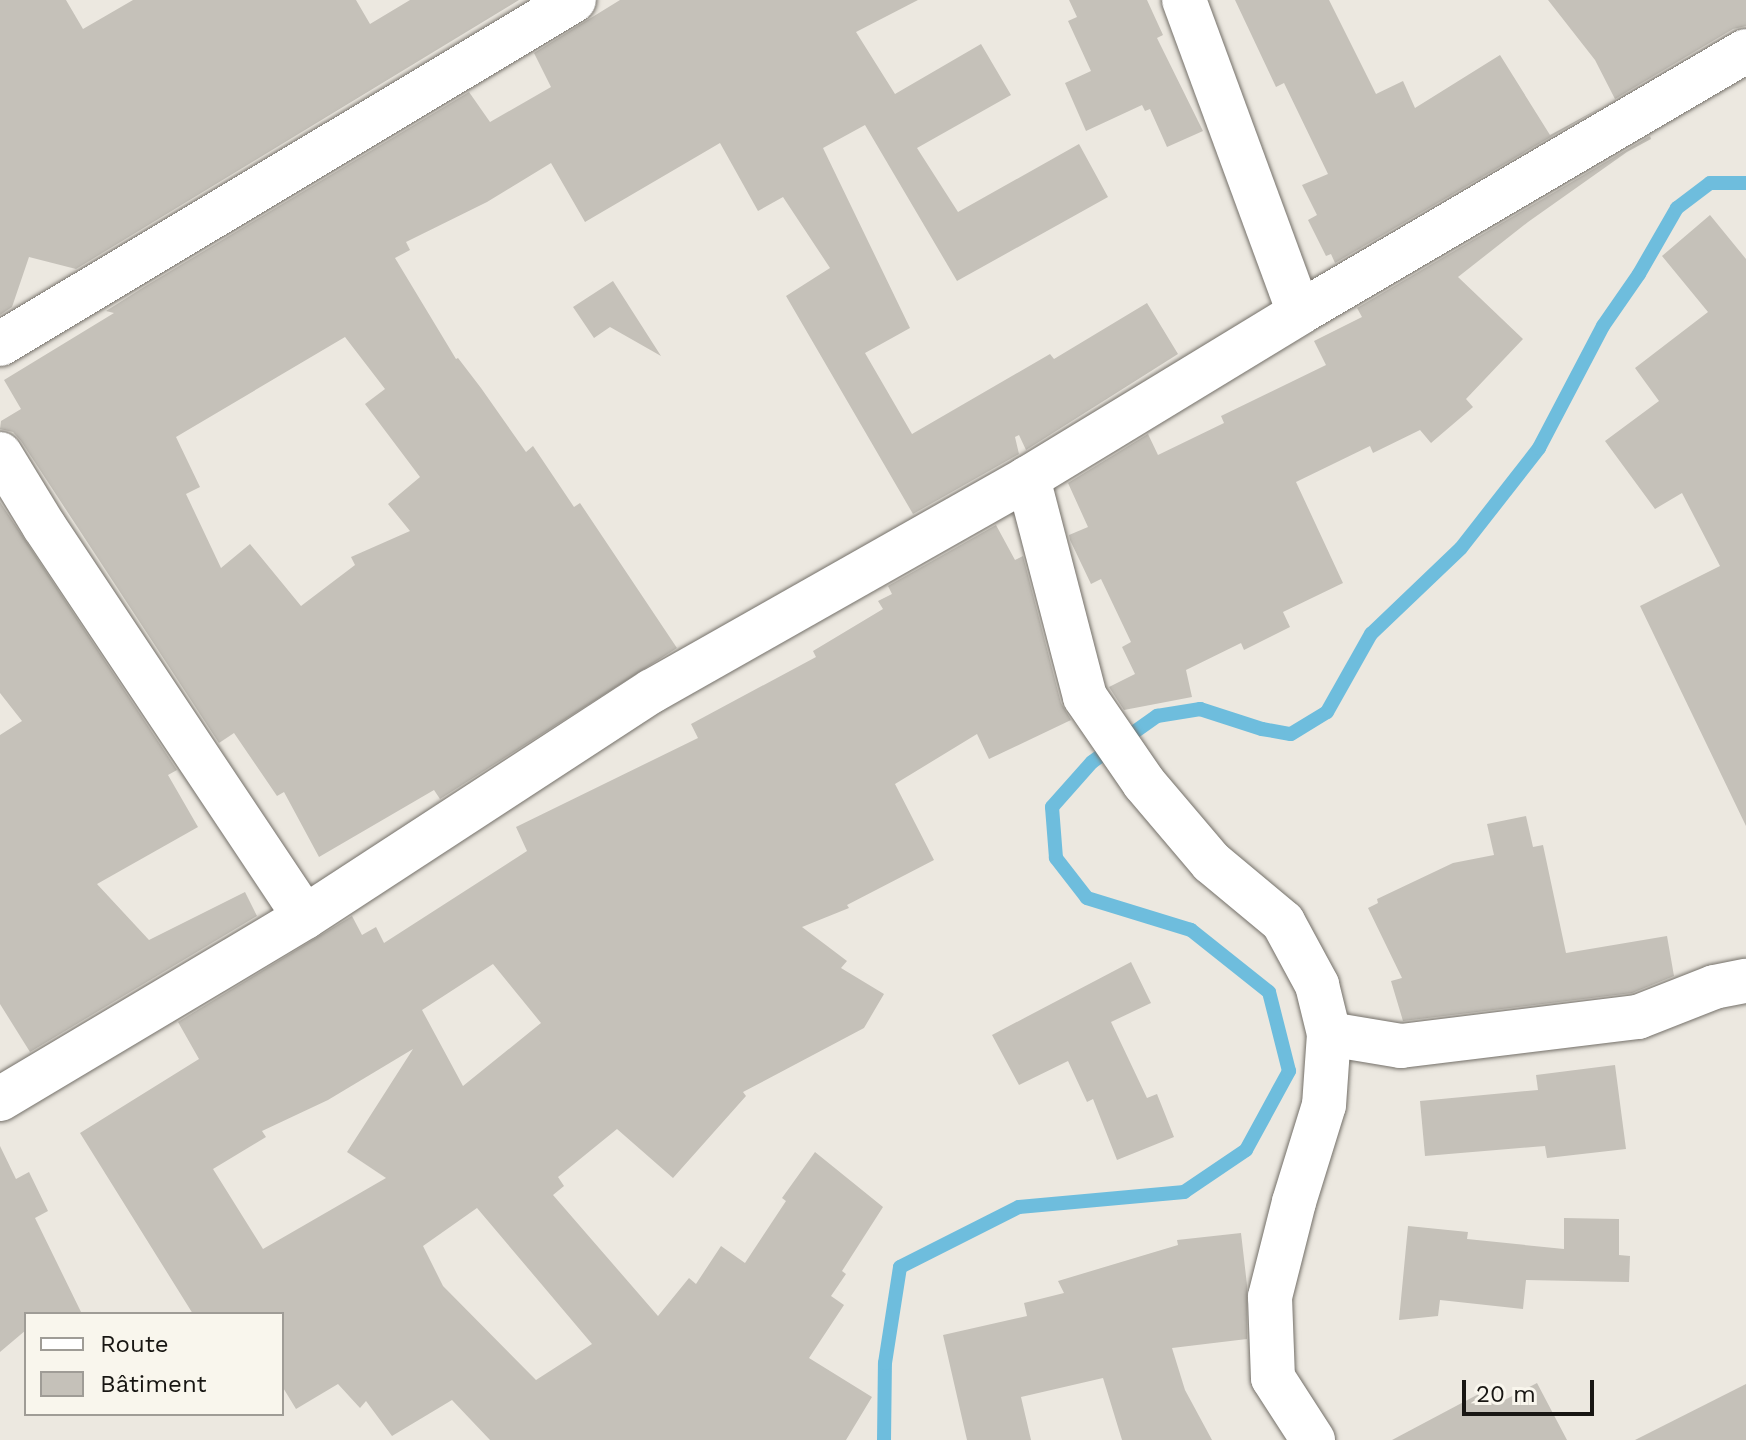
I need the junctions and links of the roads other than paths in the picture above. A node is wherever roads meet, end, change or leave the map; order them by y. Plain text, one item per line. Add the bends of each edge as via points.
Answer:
1 (574, 0) edge
2 (1184, 0) edge
3 (1746, 51) edge
4 (1299, 313) junction
5 (0, 344) edge
6 (0, 454) edge
7 (1028, 478) junction
8 (305, 917) junction
9 (1746, 981) edge
10 (1329, 1034) junction
11 (0, 1099) edge
12 (1313, 1440) edge

1 - 5 street
2 - 4 street
3 - 4 street
4 - 7 street
6 - 8 street
7 - 8 street via 652,691
7 - 10 street via 1085,697 1144,783 1211,862 1283,922 1317,985
8 - 11 street
9 - 10 street via 1714,987 1638,1017 1401,1046
10 - 12 street via 1324,1105 1270,1297 1273,1378

